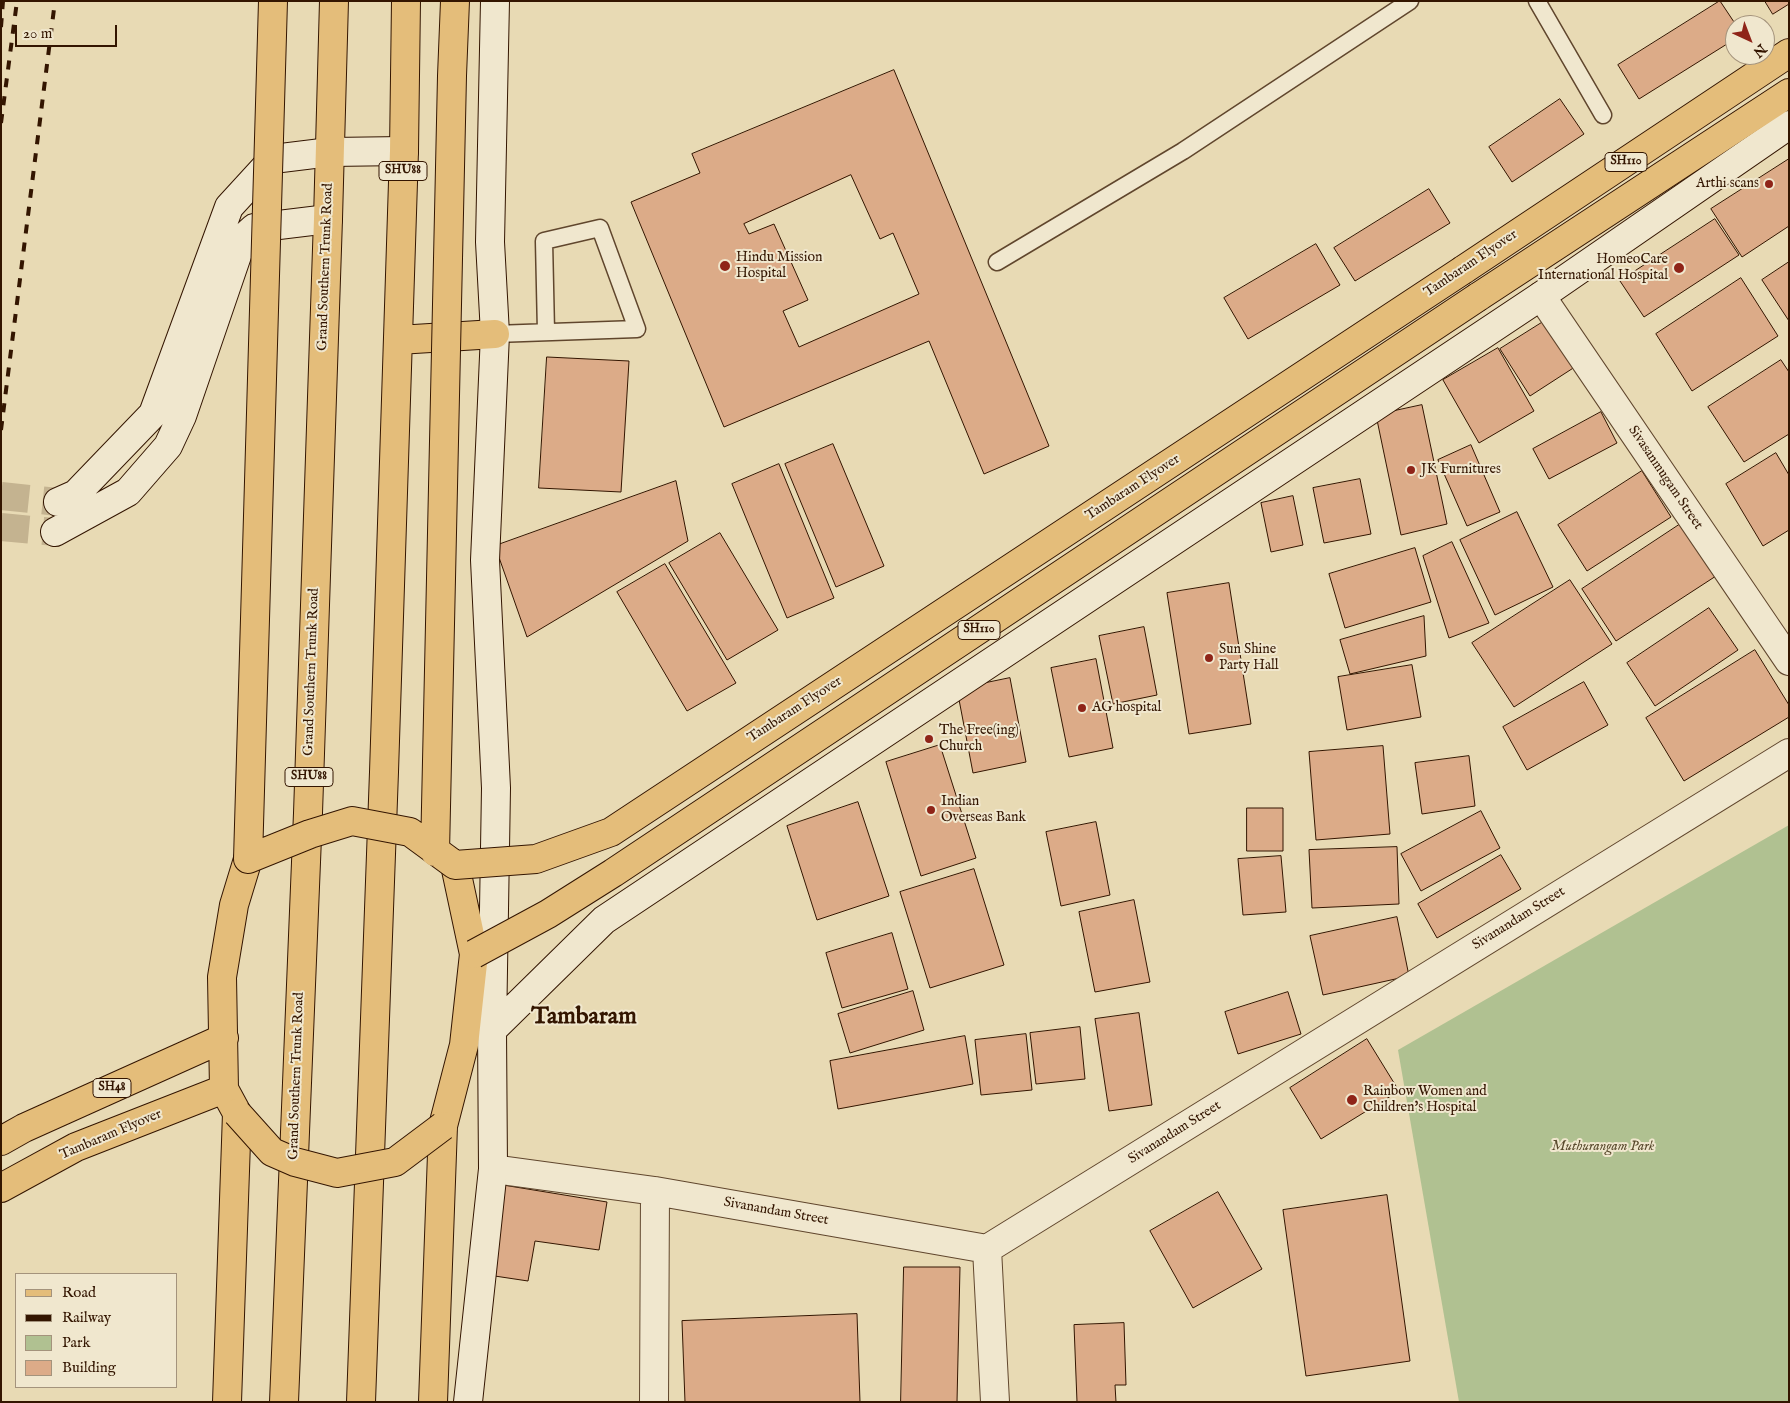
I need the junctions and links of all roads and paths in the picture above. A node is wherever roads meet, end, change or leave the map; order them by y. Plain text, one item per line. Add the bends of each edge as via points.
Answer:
1 (273, 1) edge
2 (334, 1) edge
3 (406, 1) edge
4 (455, 1) edge
5 (495, 1) edge
6 (1410, 1) edge
7 (1536, 1) edge
8 (1789, 53) edge
9 (1789, 93) edge
10 (1603, 115) dead end
11 (1789, 125) edge
12 (404, 151) junction
13 (330, 152) junction
14 (328, 218) junction
15 (996, 262) dead end
16 (1541, 296) junction
17 (546, 332) junction
18 (495, 334) junction
19 (398, 340) junction
20 (58, 502) tunnel mouth
21 (55, 532) tunnel mouth
22 (1789, 661) edge
23 (1789, 753) edge
24 (445, 858) junction
25 (248, 859) junction
26 (474, 954) junction
27 (492, 1030) junction
28 (224, 1038) junction
29 (224, 1089) junction
30 (236, 1113) junction
31 (443, 1126) junction
32 (1, 1140) edge
33 (493, 1169) junction
34 (1, 1188) edge
35 (655, 1191) junction
36 (987, 1249) junction
37 (227, 1402) edge
38 (284, 1402) edge
39 (361, 1402) edge
40 (433, 1402) edge
41 (468, 1402) edge
42 (654, 1402) edge
43 (995, 1402) edge

1 - 25 main road, bridge
2 - 13 main road, Grand Southern Trunk Road / SHU88
3 - 12 main road, SHU88
4 - 24 main road, bridge via 451,106
5 - 18 street via 490,242
6 - 15 lane via 1183,151
7 - 10 lane
8 - 24 main road, Tambaram Flyover / SH110, bridge via 610,832 536,859
9 - 26 main road, SH110, bridge via 614,872 548,914
11 - 16 street
12 - 13 street
12 - 19 main road, SHU88
13 - 14 main road, Grand Southern Trunk Road / SHU88
13 - 20 street via 272,159 229,207 153,414 76,494
14 - 21 street via 254,228 243,238 182,416 168,446 128,492
14 - 38 main road, Grand Southern Trunk Road / SHU88
16 - 22 street, Sivasanmugam Street
16 - 27 street via 604,920
17 - 17 lane via 638,329 600,228 544,241
17 - 18 lane
18 - 19 main road
18 - 27 street via 485,560 496,788
19 - 39 main road, SHU88
23 - 36 street, Sivanandam Street
24 - 25 main road, bridge via 410,832 352,821
24 - 26 main road
25 - 28 main road via 234,905 222,977
26 - 31 main road via 464,1045
27 - 33 street
28 - 29 main road
28 - 32 main road, SH48
29 - 30 main road
29 - 34 main road, Tambaram Flyover via 76,1147
30 - 31 main road, bridge via 272,1152 337,1173 395,1162
30 - 37 main road
31 - 40 main road
33 - 35 street, Sivanandam Street
33 - 41 street
35 - 36 street, Sivanandam Street
35 - 42 street
36 - 43 street

